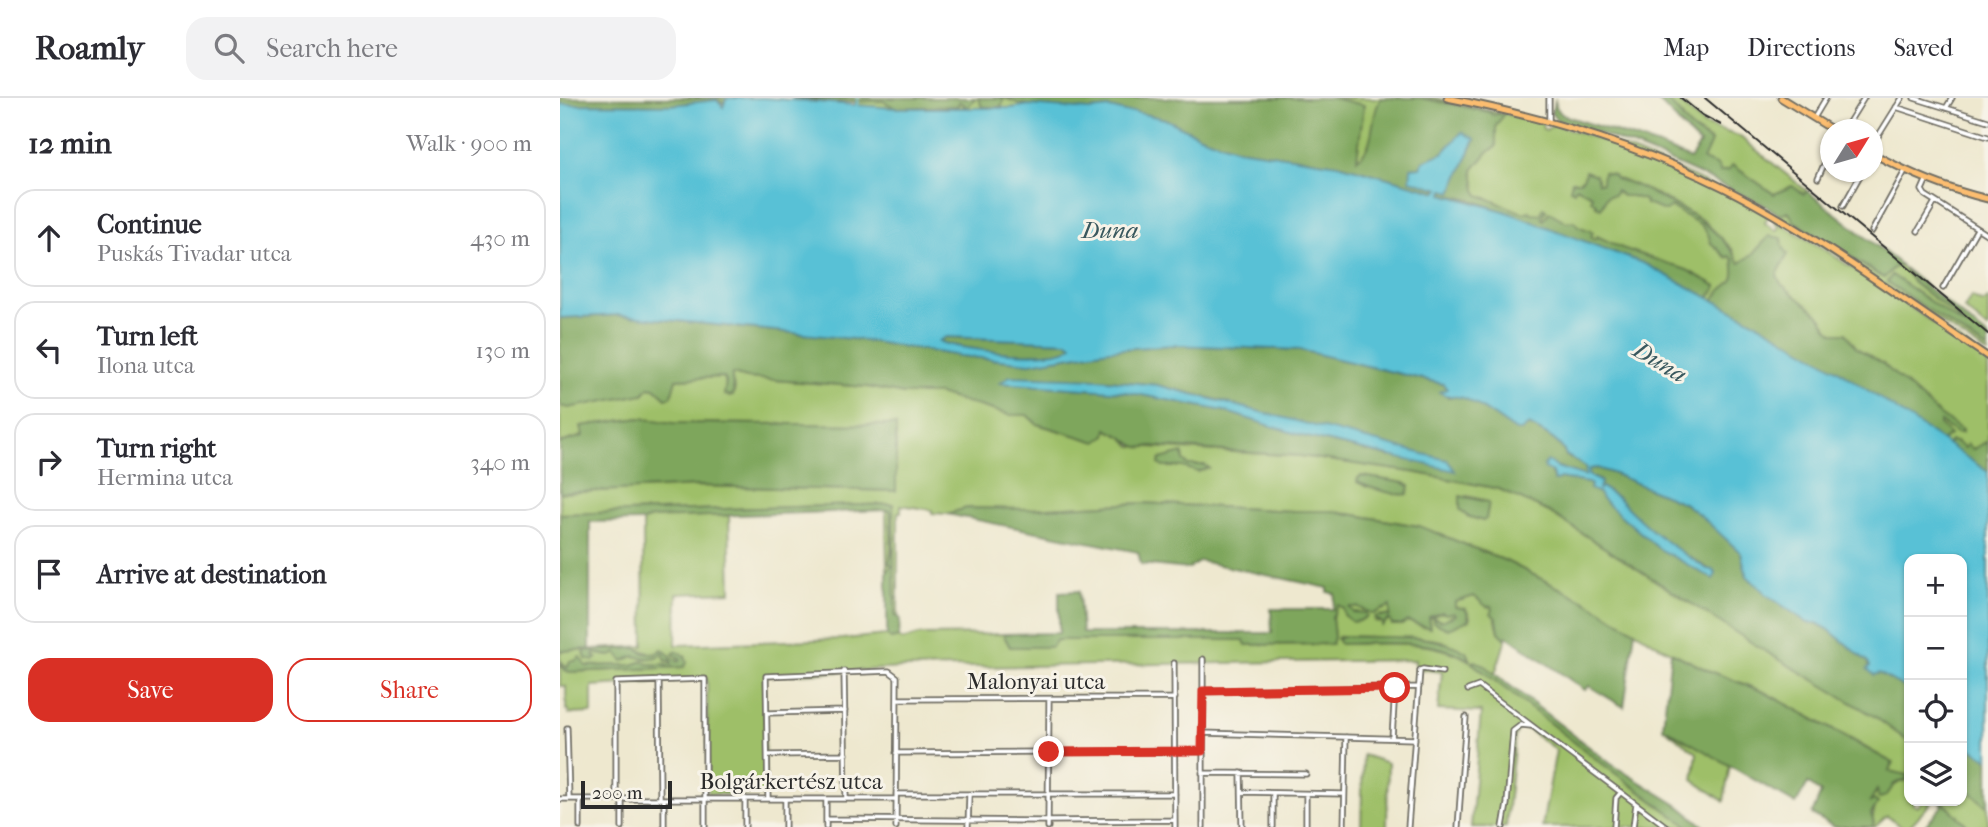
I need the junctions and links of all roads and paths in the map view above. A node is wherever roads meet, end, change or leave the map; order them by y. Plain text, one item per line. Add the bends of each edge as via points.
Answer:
1 (1447, 98) edge
2 (1549, 98) edge
3 (1826, 98) edge
4 (1864, 98) edge
5 (1902, 98) edge
6 (1914, 98) edge
7 (1952, 98) edge
8 (1786, 99) edge
9 (1896, 107) junction
10 (1946, 108) junction
11 (1814, 118) junction
12 (1851, 119) edge
13 (1549, 121) junction
14 (1820, 121) edge
15 (1988, 121) edge
16 (1883, 128) edge
17 (1988, 137) edge
18 (1883, 159) edge
19 (1905, 171) junction
20 (1820, 174) edge
21 (1818, 178) dead end
22 (1926, 181) junction
23 (1856, 182) edge
24 (1988, 199) edge
25 (1935, 202) junction
26 (1843, 206) dead end
27 (1978, 228) junction
28 (1872, 231) dead end
29 (1918, 232) dead end
30 (1988, 234) edge
31 (1943, 288) dead end
32 (1988, 357) edge
33 (1203, 659) dead end
34 (1174, 663) dead end
35 (844, 671) junction
36 (1442, 672) dead end
37 (659, 680) junction
38 (1419, 687) junction
39 (1395, 688) junction
40 (1468, 690) dead end
41 (1203, 691) junction
42 (1175, 698) junction
43 (897, 699) junction
44 (1049, 699) junction
45 (845, 711) junction
46 (768, 713) junction
47 (1466, 717) dead end
48 (1535, 727) junction
49 (567, 728) dead end
50 (1202, 733) junction
51 (1346, 737) junction
52 (1392, 737) junction
53 (1415, 739) junction
54 (1175, 751) junction
55 (1202, 751) junction
56 (1049, 752) junction
57 (896, 753) junction
58 (846, 754) junction
59 (769, 755) junction
60 (1202, 773) junction
61 (1241, 773) junction
62 (1306, 774) dead end
63 (1242, 792) junction
64 (1621, 792) junction
65 (1273, 793) junction
66 (1049, 794) junction
67 (1175, 794) junction
68 (1306, 794) junction
69 (1344, 794) junction
70 (969, 795) junction
71 (896, 797) junction
72 (745, 798) junction
73 (560, 799) edge
74 (569, 799) junction
75 (580, 799) junction
76 (616, 799) junction
77 (622, 799) junction
78 (662, 799) junction
79 (705, 799) junction
80 (768, 799) junction
81 (785, 799) junction
82 (826, 799) junction
83 (846, 799) junction
84 (1636, 804) junction
85 (827, 819) junction
86 (875, 820) junction
87 (896, 820) junction
88 (1175, 820) junction
89 (968, 821) junction
90 (1132, 821) junction
91 (1048, 824) edge
92 (580, 827) edge
93 (622, 827) edge
94 (664, 827) edge
95 (705, 827) edge
96 (745, 827) edge
97 (785, 827) edge
98 (827, 827) edge
99 (875, 827) edge
100 (896, 827) edge
101 (968, 827) edge
102 (1132, 827) edge
103 (1175, 827) edge
104 (1203, 827) edge
105 (1242, 827) edge
106 (1273, 827) edge
107 (1306, 827) edge
108 (1344, 827) edge
109 (1408, 827) edge
110 (1458, 827) edge
111 (1503, 827) edge
112 (1614, 827) edge
113 (1633, 827) edge
114 (1667, 827) edge

1 - 13 main road
2 - 13 street
3 - 11 street
4 - 12 street
5 - 9 street
6 - 10 street
7 - 10 street
8 - 11 main road
9 - 16 street
9 - 17 street
10 - 15 street
11 - 14 main road
13 - 32 main road via 1651,155 1745,200
18 - 19 main road
19 - 22 main road
19 - 28 street
20 - 21 street
22 - 24 main road
22 - 25 street via 1923,192
23 - 26 street
25 - 27 street
25 - 29 street
27 - 30 street
27 - 31 street
33 - 41 street
34 - 42 street
35 - 43 street via 889,671 897,677
35 - 45 street
35 - 46 street via 766,676
36 - 38 street via 1420,670
37 - 76 street via 616,682
37 - 78 street
37 - 79 street via 705,678
38 - 39 street
38 - 53 street
39 - 41 street
39 - 52 street
40 - 48 street via 1479,686
41 - 50 street
42 - 44 street, Malonyai utca
42 - 54 street
43 - 44 street, Malonyai utca
43 - 57 street
44 - 56 street
45 - 46 street
45 - 58 street
46 - 59 street
47 - 110 street
48 - 64 street
48 - 111 street via 1524,724 1513,731
49 - 74 street
50 - 51 street
50 - 55 street
51 - 52 street
51 - 69 street
52 - 53 street
53 - 109 street
54 - 55 street
54 - 56 street
54 - 67 street
55 - 60 street
56 - 57 street
56 - 66 street
57 - 71 street
58 - 59 street
58 - 83 street
59 - 80 street
60 - 61 street
60 - 104 street
61 - 62 street
61 - 63 street
63 - 65 street
63 - 105 street
64 - 84 street
64 - 112 street
65 - 68 street
65 - 106 street
66 - 67 street, Bolgárkertész utca
66 - 70 street, Bolgárkertész utca
66 - 91 street
67 - 88 street
68 - 69 street
68 - 107 street
69 - 108 street
70 - 71 street, Bolgárkertész utca
70 - 89 street
71 - 83 street, Bolgárkertész utca
71 - 87 street
72 - 79 street, Bolgárkertész utca
72 - 80 street, Bolgárkertész utca
72 - 96 street
73 - 74 street, Bolgárkertész utca
74 - 75 street, Bolgárkertész utca
75 - 76 street, Bolgárkertész utca
75 - 92 street
76 - 77 street, Bolgárkertész utca
77 - 78 street, Bolgárkertész utca
77 - 93 street
78 - 79 street, Bolgárkertész utca
78 - 94 street
79 - 95 street
80 - 81 street, Bolgárkertész utca
81 - 82 street, Bolgárkertész utca
81 - 97 street
82 - 83 street, Bolgárkertész utca
82 - 85 street
84 - 113 street
84 - 114 street
85 - 86 street
85 - 98 street
86 - 87 street
86 - 99 street
87 - 89 street
87 - 100 street
88 - 90 street
88 - 103 street
89 - 91 street
89 - 101 street
90 - 91 street
90 - 102 street

